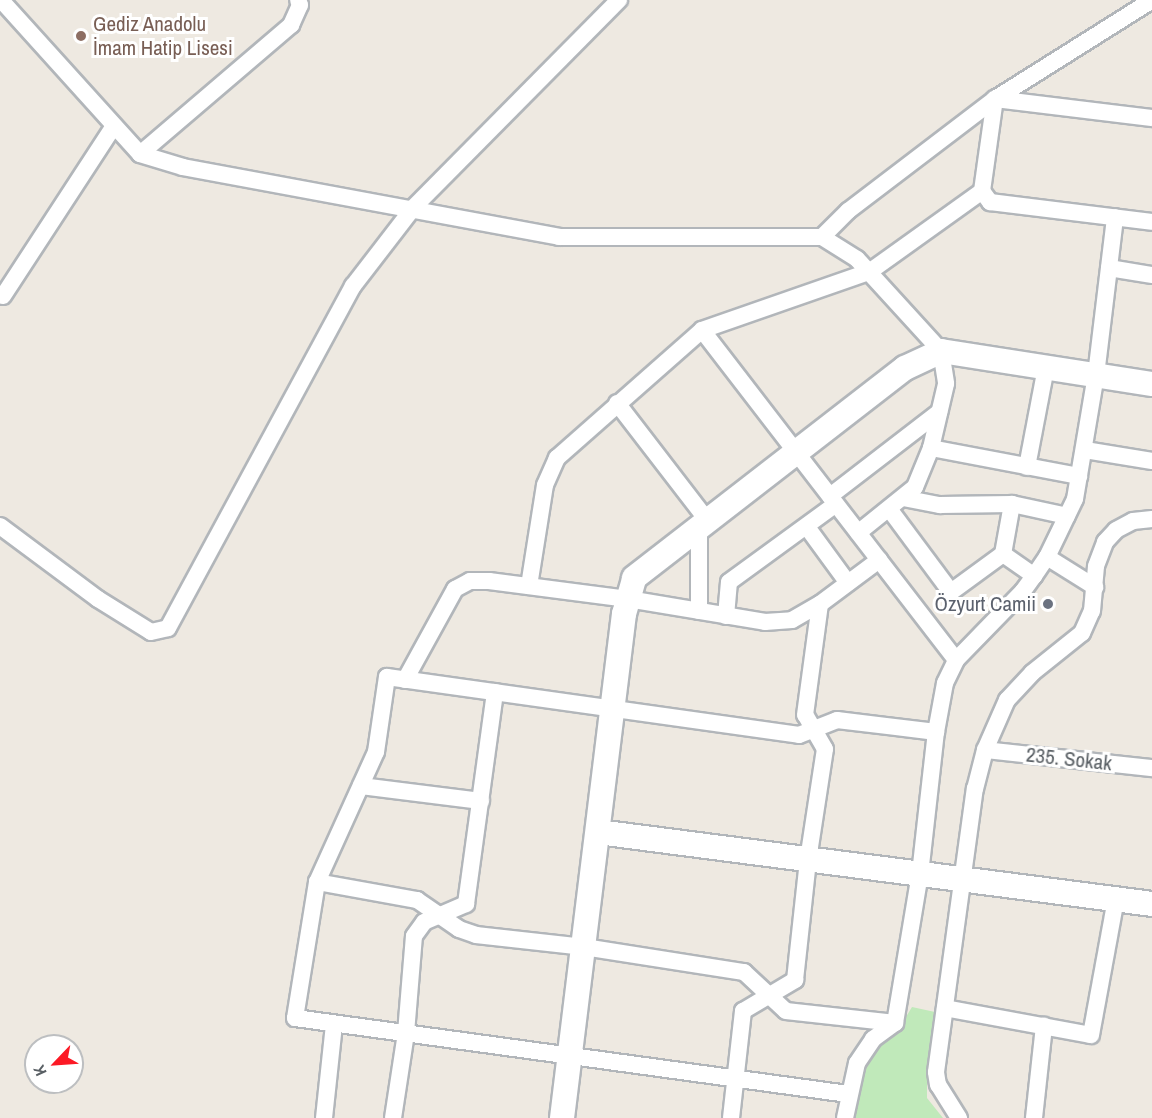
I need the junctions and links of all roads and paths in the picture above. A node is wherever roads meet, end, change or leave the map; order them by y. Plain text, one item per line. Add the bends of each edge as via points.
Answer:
1 (1, 0) edge
2 (298, 0) edge
3 (619, 0) edge
4 (1152, 0) edge
5 (995, 99) junction
6 (1152, 118) edge
7 (113, 127) junction
8 (140, 154) junction
9 (982, 191) junction
10 (413, 208) junction
11 (1115, 217) junction
12 (1152, 222) edge
13 (822, 237) junction
14 (1109, 268) junction
15 (869, 272) junction
16 (1152, 275) edge
17 (3, 296) dead end
18 (702, 330) junction
19 (940, 351) junction
20 (1046, 367) junction
21 (1096, 375) junction
22 (1152, 384) edge
23 (617, 403) junction
24 (939, 412) junction
25 (931, 448) junction
26 (1085, 450) junction
27 (796, 452) junction
28 (1152, 461) edge
29 (1027, 467) junction
30 (1079, 476) junction
31 (903, 498) junction
32 (833, 500) junction
33 (1012, 504) junction
34 (890, 510) junction
35 (1067, 516) junction
36 (1152, 519) edge
37 (704, 525) junction
38 (0, 526) edge
39 (807, 527) junction
40 (858, 533) junction
41 (1003, 554) junction
42 (1047, 557) junction
43 (879, 560) junction
44 (1034, 576) junction
45 (848, 583) junction
46 (529, 586) junction
47 (1095, 587) junction
48 (628, 599) junction
49 (820, 604) junction
50 (699, 611) junction
51 (726, 616) junction
52 (956, 660) junction
53 (405, 680) junction
54 (495, 692) junction
55 (614, 709) junction
56 (814, 729) junction
57 (936, 732) junction
58 (985, 750) junction
59 (1152, 768) edge
60 (361, 786) junction
61 (481, 801) junction
62 (598, 832) junction
63 (808, 860) junction
64 (920, 874) junction
65 (964, 880) junction
66 (317, 882) junction
67 (1116, 899) junction
68 (1152, 904) edge
69 (441, 915) junction
70 (584, 947) junction
71 (771, 995) junction
72 (945, 1008) junction
73 (895, 1023) junction
74 (334, 1024) junction
75 (1044, 1026) junction
76 (406, 1034) junction
77 (570, 1055) junction
78 (735, 1078) junction
79 (848, 1094) junction
80 (324, 1118) edge
81 (393, 1118) edge
82 (562, 1118) edge
83 (731, 1118) edge
84 (845, 1118) edge
85 (959, 1118) edge
86 (1034, 1118) edge

1 - 7 street
2 - 8 street via 300,5 291,25
3 - 10 street
4 - 5 street
5 - 6 street
5 - 9 street
5 - 13 street via 848,211
7 - 8 street
7 - 17 street
8 - 10 street via 183,167
9 - 11 street via 990,202
9 - 15 street
10 - 13 street via 559,237
10 - 38 street via 353,286 168,628 151,632 98,599
11 - 12 street
11 - 14 street
13 - 15 street via 857,259
14 - 16 street
14 - 21 street
15 - 18 street
15 - 19 street
18 - 23 street
18 - 27 street
19 - 20 street
19 - 24 street via 946,384
19 - 27 street via 905,368
20 - 21 street
20 - 29 street
21 - 22 street
21 - 26 street
23 - 37 street
23 - 46 street via 557,458 545,485
24 - 25 street
24 - 32 street
25 - 29 street
25 - 31 street via 915,487
26 - 28 street
26 - 30 street
27 - 32 street
27 - 37 street
29 - 30 street
30 - 35 street
31 - 33 street via 940,504
31 - 34 street
32 - 39 street
32 - 40 street
33 - 35 street
33 - 41 street
34 - 40 street
34 - 41 street via 951,592
35 - 42 street
36 - 47 street via 1133,521 1105,542 1096,566
37 - 48 street via 634,578
37 - 50 street
39 - 45 street
39 - 51 street via 729,582
40 - 43 street
41 - 44 street
42 - 44 street
42 - 47 street
43 - 45 street
43 - 52 street
44 - 52 street
45 - 49 street
46 - 48 street
46 - 53 street via 470,581 455,589
47 - 58 street via 1092,611 1082,633 1032,673 1007,700
48 - 50 street
48 - 55 street
49 - 51 street via 792,620 765,622
49 - 56 street via 805,715
50 - 51 street
52 - 57 street via 945,683
53 - 54 street
53 - 60 street via 387,677 376,752
54 - 55 street
54 - 61 street
55 - 56 street via 799,735
55 - 62 street
56 - 57 street via 837,720
56 - 63 street via 825,749
57 - 64 street
58 - 59 street, 235. Sokak
58 - 65 street via 975,789
60 - 61 street
60 - 66 street
61 - 69 street via 466,904
62 - 63 street
62 - 70 street
63 - 64 street
63 - 71 street via 795,980
64 - 65 street
64 - 73 street
65 - 67 street
65 - 72 street
66 - 69 street via 417,900
66 - 74 street via 295,1018
67 - 68 street
67 - 75 street via 1092,1035
69 - 70 street via 459,929 476,935
69 - 76 street via 424,922 414,936
70 - 71 street via 744,972
70 - 77 street
71 - 73 street via 786,1011
71 - 78 street via 743,1011
72 - 75 street
72 - 85 street via 936,1071 938,1085
73 - 79 street via 873,1039 857,1063
74 - 76 street
74 - 80 street
75 - 86 street
76 - 77 street
76 - 81 street
77 - 78 street
77 - 82 street
78 - 79 street
78 - 83 street
79 - 84 street

